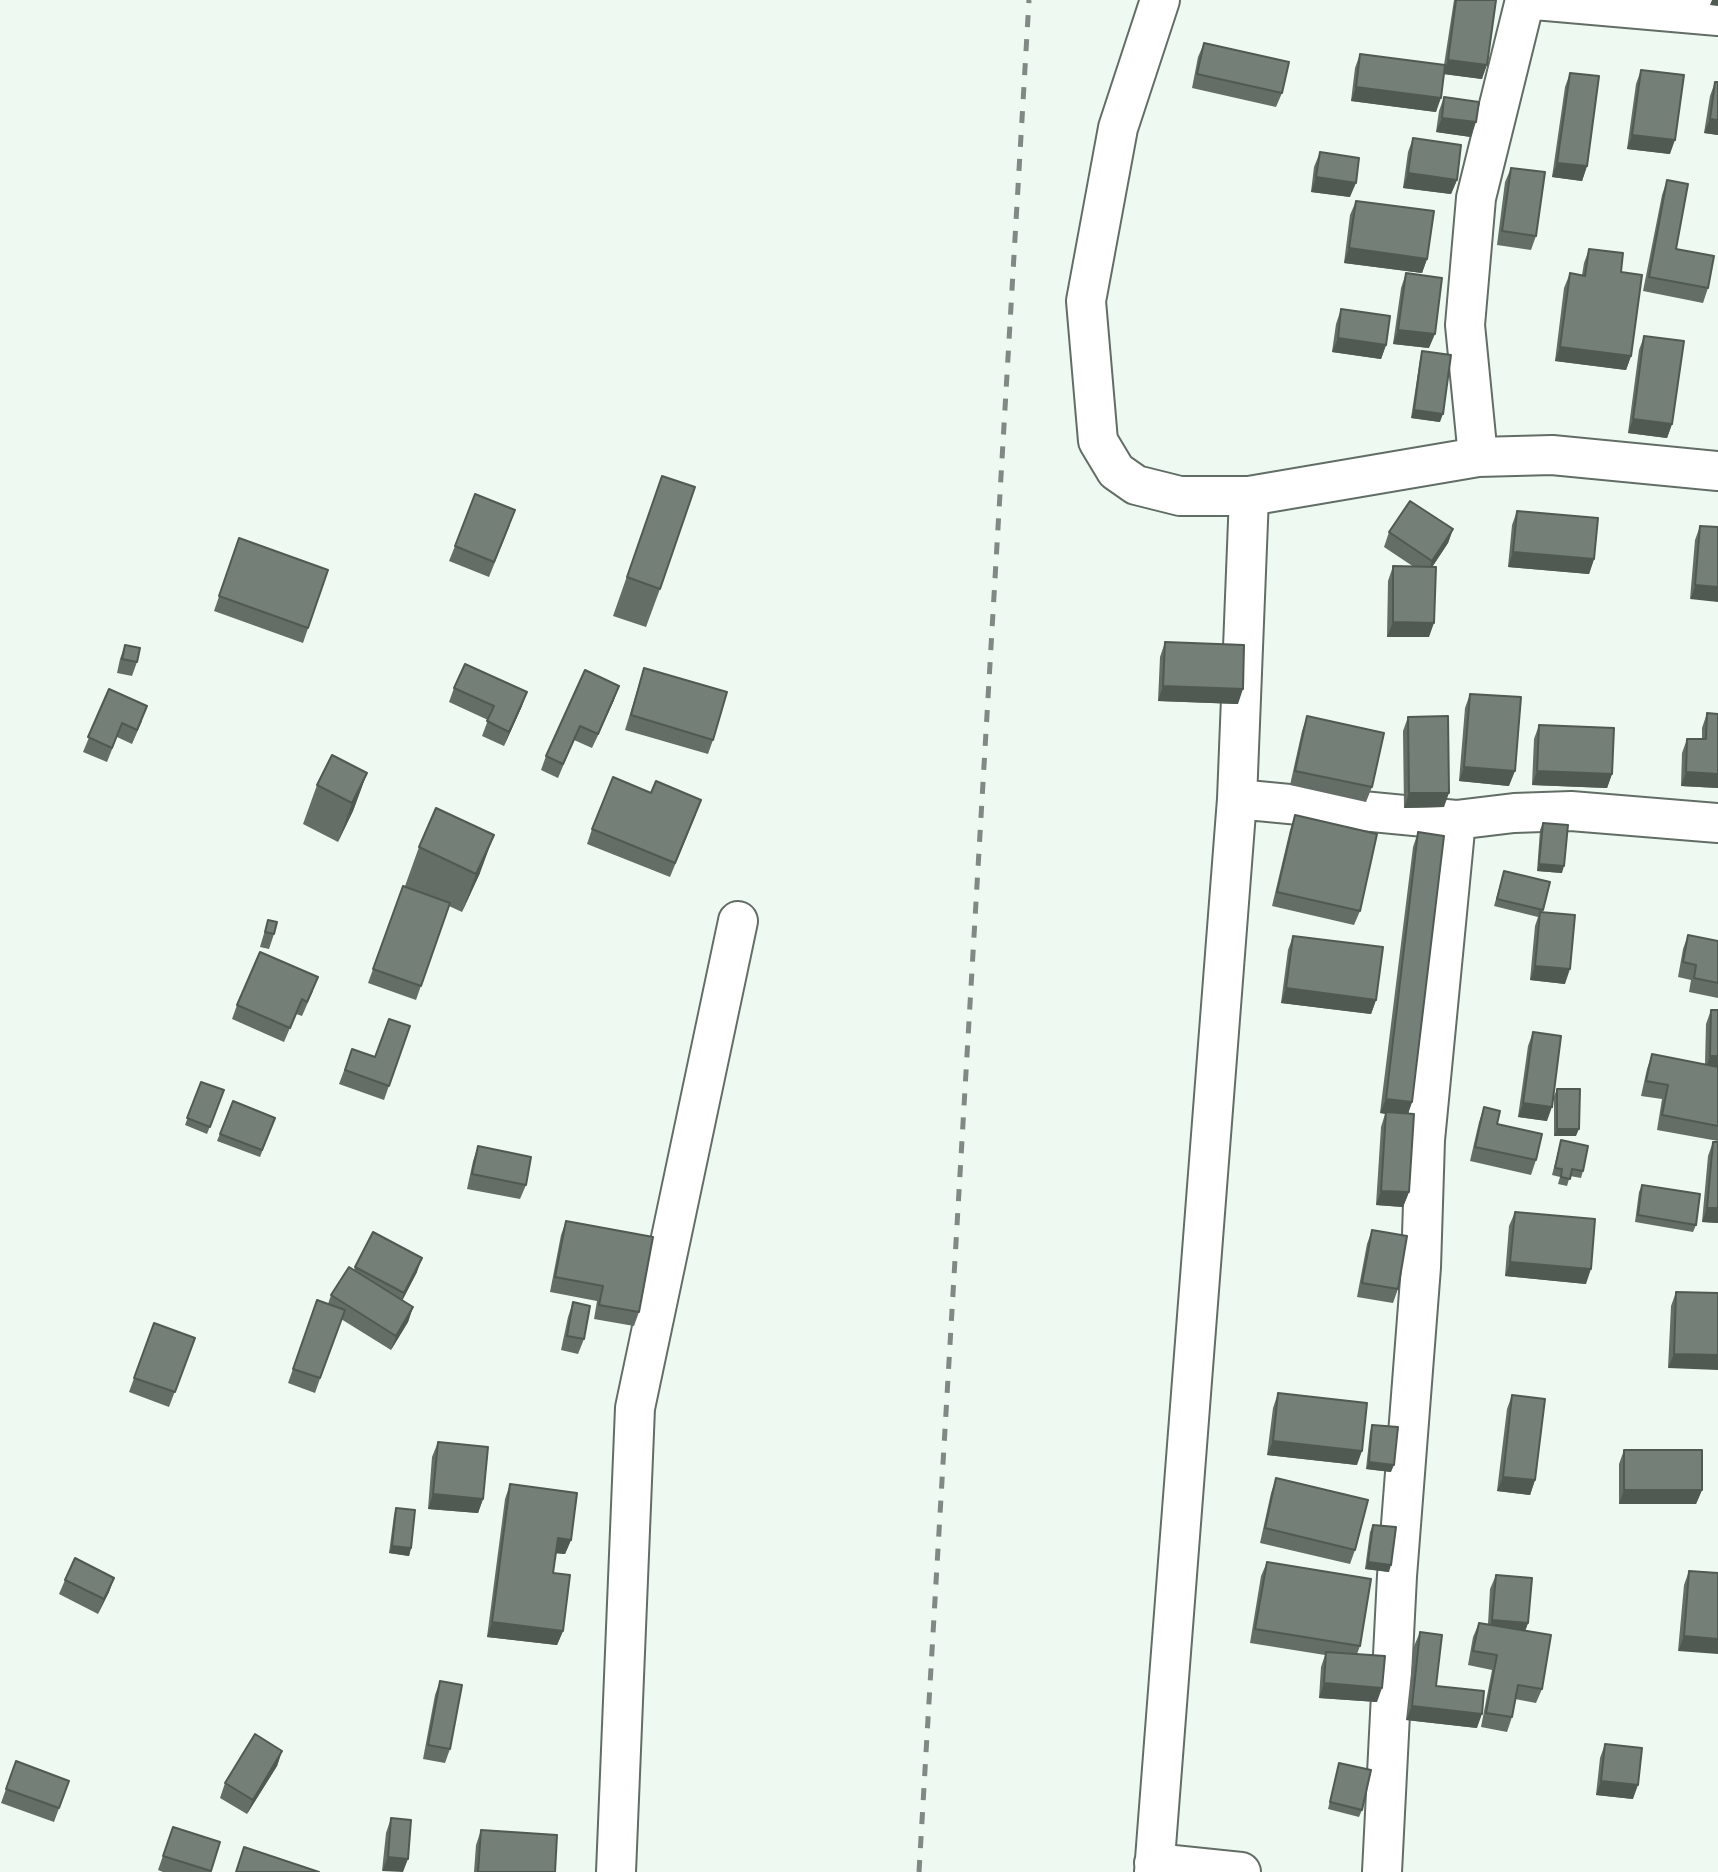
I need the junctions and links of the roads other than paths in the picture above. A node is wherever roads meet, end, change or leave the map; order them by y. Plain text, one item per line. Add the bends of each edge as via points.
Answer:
1 (1160, 0) edge
2 (1525, 0) edge
3 (1535, 0) edge
4 (1718, 16) edge
5 (1478, 457) junction
6 (1718, 471) edge
7 (1249, 496) junction
8 (1237, 799) junction
9 (1456, 820) junction
10 (1718, 823) edge
11 (738, 921) dead end
12 (1154, 1867) edge
13 (616, 1872) edge
14 (1241, 1872) edge
15 (1382, 1872) edge

1 - 7 street via 1118,128 1086,301 1098,441 1116,471 1136,485 1180,496
2 - 5 street via 1476,198 1465,325
3 - 4 street
5 - 6 street via 1552,455
5 - 7 street
7 - 8 street
8 - 9 street
8 - 12 street
9 - 10 street via 1571,811
9 - 15 street via 1426,1140
11 - 13 street via 635,1408
12 - 14 street

